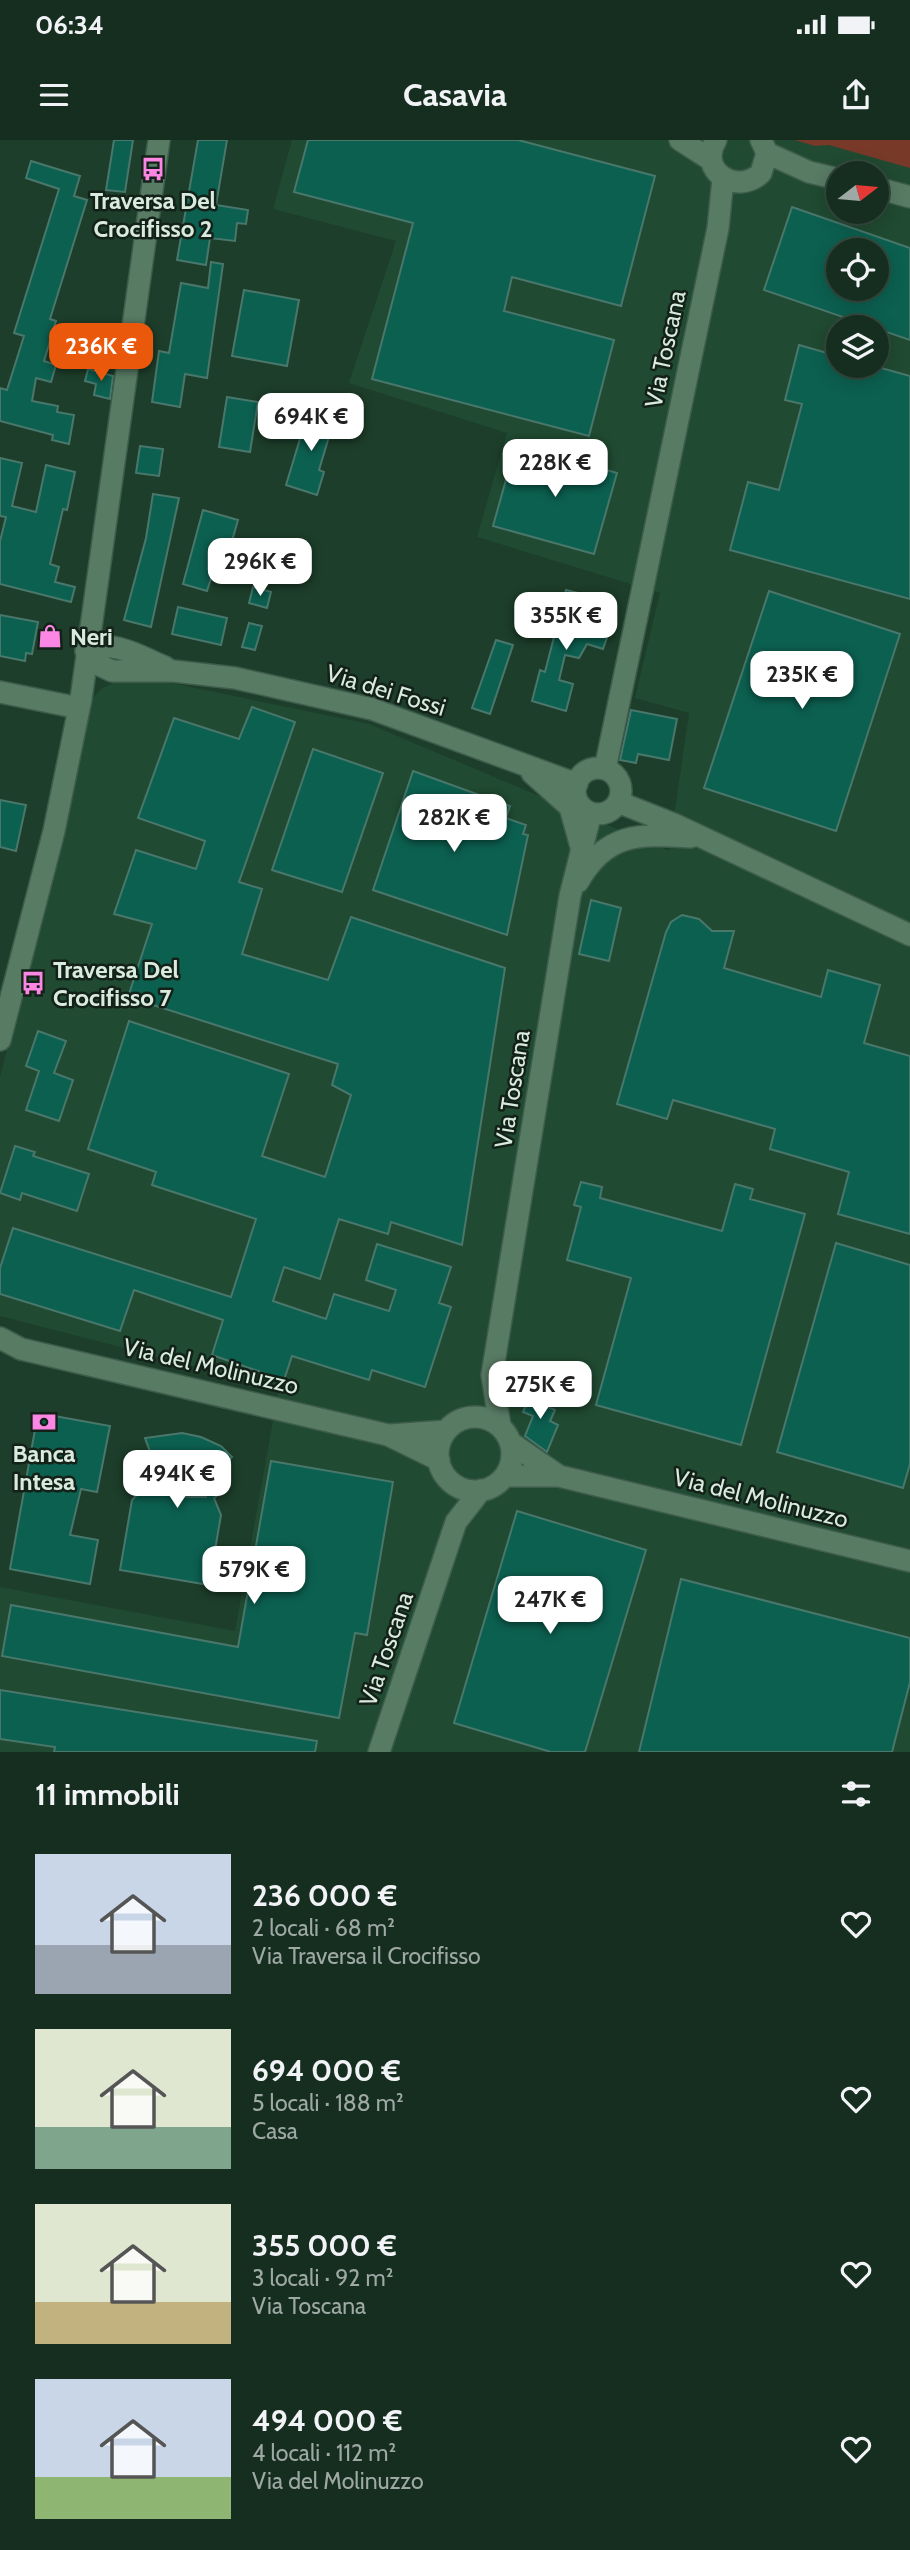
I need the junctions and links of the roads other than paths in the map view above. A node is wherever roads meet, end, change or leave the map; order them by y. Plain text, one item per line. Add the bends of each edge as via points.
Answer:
1 (159, 140) edge
2 (680, 140) edge
3 (713, 150) edge
4 (759, 162) edge
5 (826, 176) edge
6 (723, 179) junction
7 (889, 191) edge
8 (910, 197) edge
9 (718, 228) junction
10 (93, 622) junction
11 (124, 650) junction
12 (86, 651) junction
13 (125, 671) junction
14 (173, 671) junction
15 (0, 692) edge
16 (80, 703) junction
17 (612, 725) junction
18 (517, 760) junction
19 (605, 769) junction
20 (577, 784) junction
21 (618, 802) junction
22 (591, 813) junction
23 (702, 838) junction
24 (582, 847) junction
25 (570, 896) junction
26 (910, 935) edge
27 (0, 1040) edge
28 (0, 1338) edge
29 (21, 1349) junction
30 (0, 1355) edge
31 (492, 1375) junction
32 (468, 1418) junction
33 (446, 1431) junction
34 (505, 1434) junction
35 (388, 1435) junction
36 (439, 1460) junction
37 (505, 1476) junction
38 (559, 1476) junction
39 (451, 1481) junction
40 (481, 1490) junction
41 (456, 1522) junction
42 (910, 1561) edge
43 (379, 1752) edge

1 - 10 street
2 - 3 street
3 - 6 street
4 - 5 street
4 - 6 street
4 - 9 street, Via Toscana
6 - 9 street, Via Toscana
7 - 8 street
9 - 17 street, Via Toscana
10 - 11 street, Via dei Fossi
10 - 12 street
11 - 12 street, Via dei Fossi via 103,646
11 - 14 street, Via dei Fossi
12 - 13 street, Via dei Fossi via 103,668
12 - 16 street
13 - 14 street, Via dei Fossi
13 - 16 street, Via dei Fossi via 103,681
14 - 18 street, Via dei Fossi via 235,678 372,709
15 - 16 street
16 - 27 street via 51,844
17 - 18 street via 592,758 576,767
17 - 19 street, Via Toscana
18 - 20 street, Via dei Fossi
18 - 24 street via 570,807
19 - 20 street via 591,769
19 - 21 street via 620,783
20 - 22 street via 580,804
21 - 22 street via 610,811
21 - 23 street
22 - 24 street, Via Toscana
23 - 25 street via 632,836 608,846 589,863
23 - 26 street
24 - 25 street, Via Toscana
25 - 31 street, Via Toscana
28 - 29 street, Via del Molinuzzo
29 - 30 street, Via del Molinuzzo
29 - 35 street, Via del Molinuzzo
31 - 32 street, Via Toscana
31 - 34 street, Via Toscana
32 - 33 street
32 - 34 street via 479,1417
33 - 35 street, Via del Molinuzzo
33 - 36 street
34 - 37 street via 512,1454
34 - 38 street, Via del Molinuzzo
35 - 36 street, Via del Molinuzzo
36 - 39 street
37 - 38 street, Via del Molinuzzo
37 - 40 street
38 - 42 street, Via del Molinuzzo
39 - 40 street
39 - 41 street, Via Toscana
40 - 41 street, Via Toscana
41 - 43 street, Via Toscana

